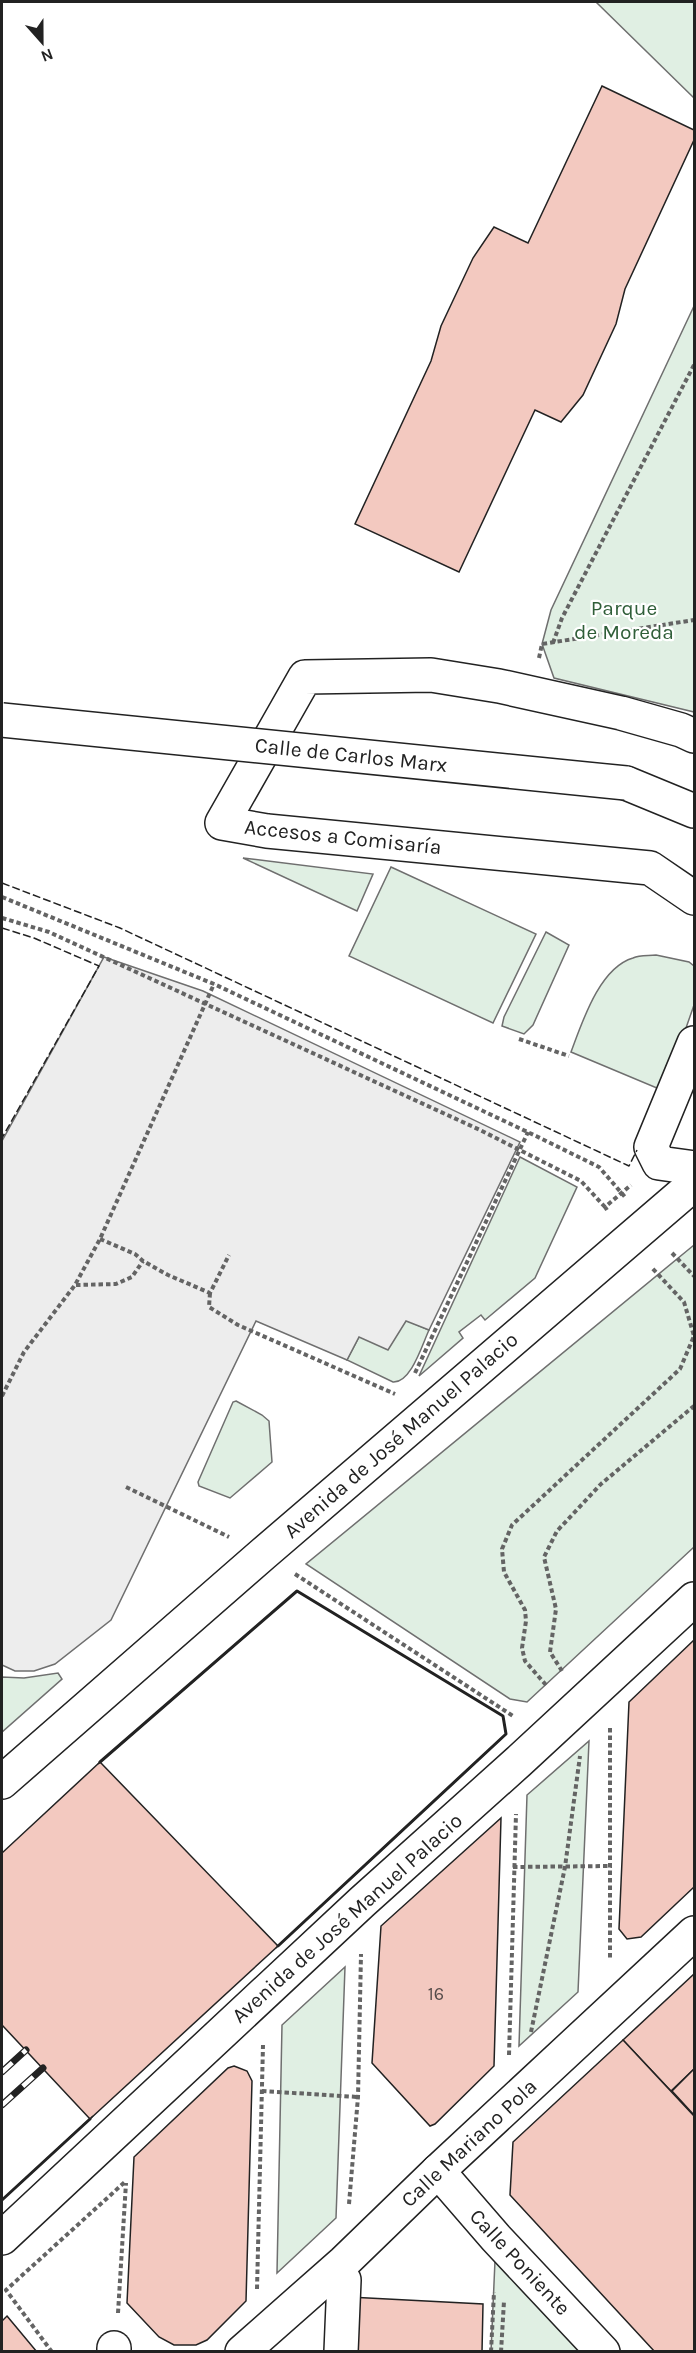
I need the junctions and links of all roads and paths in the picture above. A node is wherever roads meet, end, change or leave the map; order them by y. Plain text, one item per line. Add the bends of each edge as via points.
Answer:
1 (694, 365) edge
2 (694, 620) edge
3 (553, 643) junction
4 (537, 664) dead end
5 (2, 720) edge
6 (694, 736) edge
7 (694, 811) edge
8 (2, 897) edge
9 (694, 898) edge
10 (2, 918) edge
11 (214, 984) junction
12 (206, 1004) junction
13 (519, 1039) dead end
14 (694, 1043) edge
15 (569, 1056) dead end
16 (528, 1132) junction
17 (520, 1150) junction
18 (659, 1163) junction
19 (694, 1168) edge
20 (694, 1184) edge
21 (622, 1193) junction
22 (605, 1207) junction
23 (620, 1230) junction
24 (100, 1239) junction
25 (669, 1249) dead end
26 (229, 1256) dead end
27 (143, 1261) junction
28 (694, 1276) edge
29 (75, 1285) junction
30 (210, 1293) junction
31 (412, 1379) dead end
32 (397, 1395) dead end
33 (2, 1396) edge
34 (126, 1487) dead end
35 (263, 1554) junction
36 (694, 1599) edge
37 (525, 1661) dead end
38 (514, 1716) dead end
39 (518, 1762) junction
40 (579, 1765) dead end
41 (2, 1782) edge
42 (612, 1866) dead end
43 (513, 1867) junction
44 (565, 1867) junction
45 (694, 1933) edge
46 (361, 1952) dead end
47 (263, 2043) dead end
48 (547, 2069) junction
49 (262, 2091) junction
50 (358, 2097) junction
51 (508, 2106) junction
52 (438, 2171) junction
53 (127, 2173) dead end
54 (126, 2181) junction
55 (349, 2212) dead end
56 (2, 2238) edge
57 (496, 2238) junction
58 (344, 2280) dead end
59 (257, 2298) dead end
60 (118, 2315) dead end
61 (52, 2352) edge
62 (242, 2352) edge
63 (341, 2352) edge
64 (491, 2352) edge
65 (603, 2352) edge

1 - 3 path via 562,618
2 - 3 path
3 - 4 path via 543,644
5 - 7 main road, Calle de Carlos Marx, bridge via 626,783
6 - 9 main road, Accesos a Comisaría via 621,713 431,675 305,677 222,823 267,831 650,868
8 - 11 path
10 - 12 path via 49,932
11 - 12 path
11 - 16 path
12 - 17 path
12 - 24 path
13 - 15 path
14 - 18 main road via 651,1147
16 - 17 path
16 - 21 path via 599,1167
17 - 22 path via 581,1181
17 - 31 path
18 - 19 main road
18 - 21 path
20 - 23 main road, Avenida de José Manuel Palacio
21 - 22 path
21 - 23 path via 629,1204
22 - 23 path
23 - 35 main road, Avenida de José Manuel Palacio via 400,1438
23 - 37 path via 684,1302 694,1336 680,1369 512,1525 502,1549 504,1572 525,1610
24 - 27 path
24 - 29 path
25 - 28 path
26 - 30 path
27 - 29 path via 132,1277 116,1284
27 - 30 path
29 - 33 path via 24,1352
30 - 32 path via 209,1307 238,1325
34 - 35 path
35 - 38 path
35 - 41 main road, Avenida de José Manuel Palacio
36 - 39 main road, Avenida de José Manuel Palacio
39 - 43 path
39 - 56 main road, Avenida de José Manuel Palacio
40 - 44 path
42 - 44 path
43 - 44 path
43 - 51 path
44 - 48 path via 531,2032
45 - 48 main road, Calle Mariano Pola
46 - 50 path
47 - 49 path
48 - 51 main road, Calle Mariano Pola
49 - 50 path
49 - 59 path
50 - 55 path
51 - 52 main road, Calle Mariano Pola
52 - 57 main road, Calle Poniente
52 - 62 main road, Calle Mariano Pola via 344,2262
53 - 54 path
54 - 60 path
54 - 61 path via 6,2290
57 - 64 path
57 - 65 main road, Calle Poniente
58 - 63 main road

